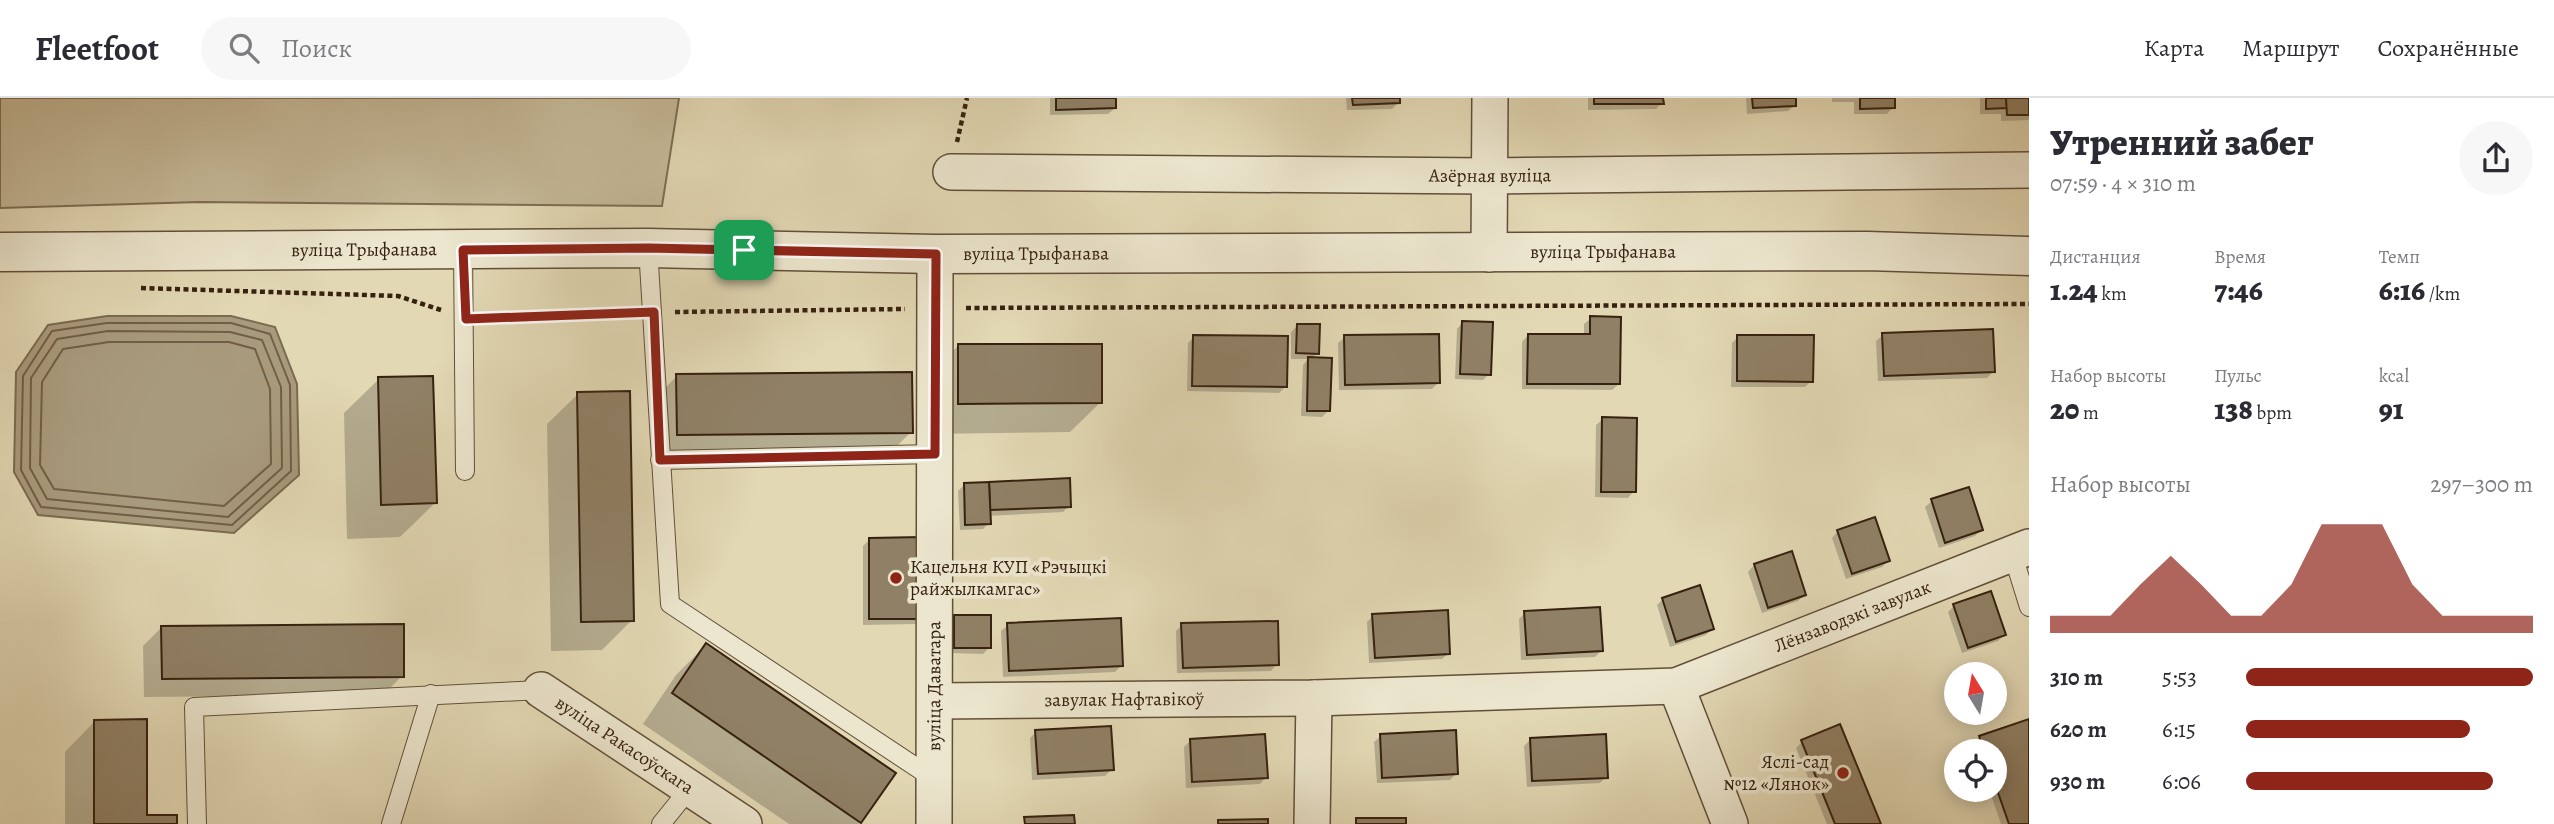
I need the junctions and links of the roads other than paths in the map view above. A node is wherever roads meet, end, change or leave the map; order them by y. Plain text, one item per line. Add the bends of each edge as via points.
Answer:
1 (1490, 98) edge
2 (2029, 170) edge
3 (951, 172) road end
4 (1489, 176) junction
5 (648, 248) junction
6 (463, 250) junction
7 (0, 252) edge
8 (936, 254) junction
9 (1489, 254) junction
10 (2029, 256) edge
11 (935, 454) junction
12 (660, 460) junction
13 (465, 471) dead end
14 (2021, 549) edge
15 (2029, 607) edge
16 (1676, 686) junction
17 (541, 690) joint
18 (431, 694) junction
19 (1314, 698) junction
20 (934, 701) junction
21 (934, 779) junction
22 (690, 788) junction
23 (197, 824) edge
24 (391, 824) edge
25 (661, 824) edge
26 (744, 824) edge
27 (934, 824) edge
28 (1312, 824) edge
29 (1730, 824) edge

1 - 4 street
2 - 4 street, Азёрная вуліца
3 - 4 street, Азёрная вуліца
4 - 9 street
5 - 6 street, вуліца Трыфанава
5 - 8 street, вуліца Трыфанава
5 - 12 lane
6 - 7 street, вуліца Трыфанава
6 - 13 lane
8 - 9 street, вуліца Трыфанава
8 - 11 street, вуліца Даватара
9 - 10 street, вуліца Трыфанава via 1867,251
11 - 12 lane
11 - 20 street, вуліца Даватара
12 - 21 lane via 670,604
14 - 15 lane
14 - 16 street, Лёнзаводзкі завулак
16 - 19 street, завулак Нафтавікоў
16 - 29 street
17 - 18 lane
17 - 22 street, вуліца Ракасоўскага
18 - 23 lane via 194,707
18 - 24 lane
19 - 20 street, завулак Нафтавікоў
19 - 28 street
20 - 21 street, вуліца Даватара
21 - 27 street, вуліца Даватара
22 - 25 lane
22 - 26 street, вуліца Ракасоўскага

